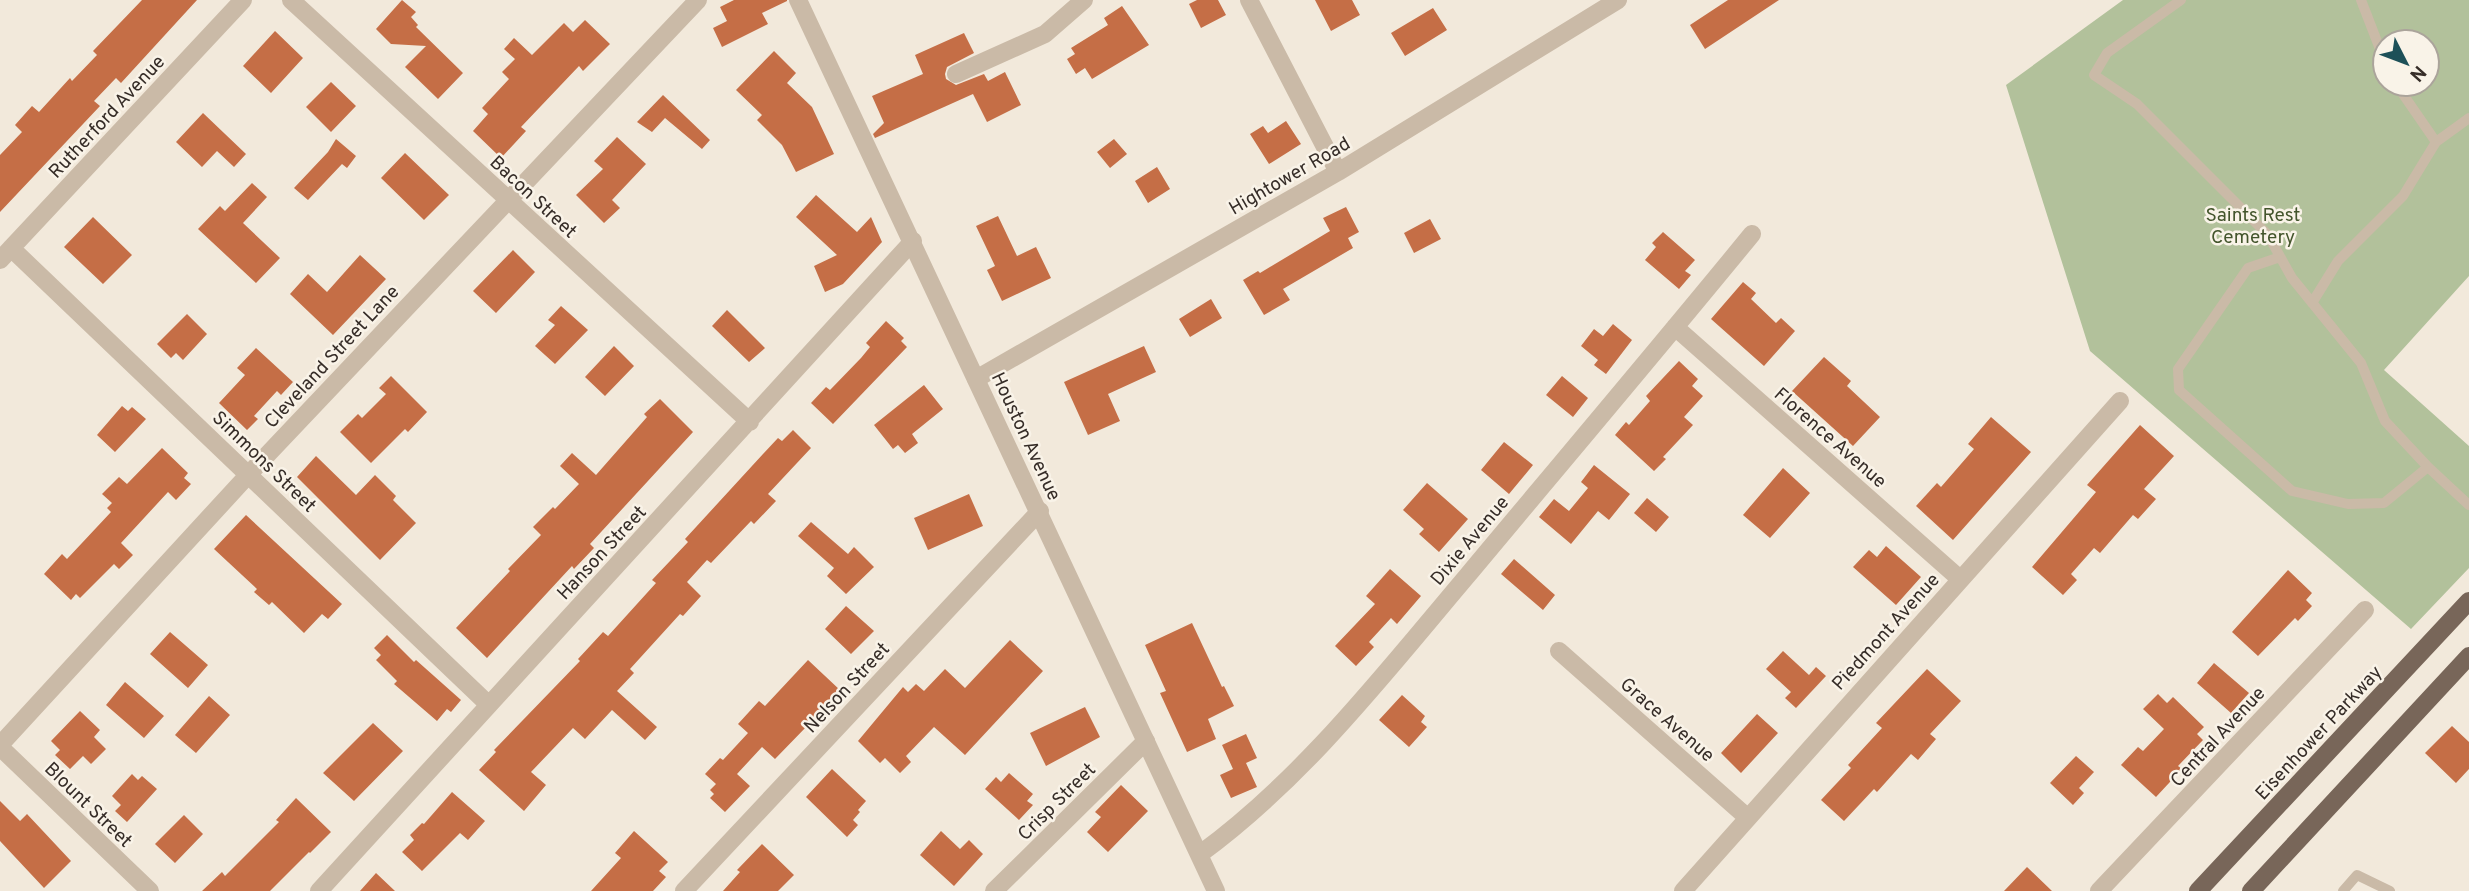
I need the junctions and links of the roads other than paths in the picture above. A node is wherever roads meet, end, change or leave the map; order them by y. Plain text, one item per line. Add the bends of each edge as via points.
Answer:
1 (291, 0) edge
2 (698, 0) edge
3 (799, 0) edge
4 (1084, 0) edge
5 (1249, 0) edge
6 (1618, 0) edge
7 (2180, 0) edge
8 (2361, 0) edge
9 (232, 4) edge
10 (2372, 28) edge
11 (956, 74) dead end
12 (2406, 98) edge
13 (2469, 118) edge
14 (2436, 142) junction
15 (1338, 172) junction
16 (507, 200) junction
17 (1752, 234) dead end
18 (913, 241) junction
19 (6, 254) edge
20 (2280, 257) junction
21 (2312, 303) junction
22 (1675, 327) junction
23 (976, 379) junction
24 (2120, 401) dead end
25 (750, 422) junction
26 (2428, 467) junction
27 (249, 474) junction
28 (2469, 505) edge
29 (1040, 511) junction
30 (1960, 579) junction
31 (2469, 601) edge
32 (2365, 610) dead end
33 (1559, 651) dead end
34 (2469, 656) edge
35 (489, 705) junction
36 (1146, 741) junction
37 (0, 746) edge
38 (1748, 818) junction
39 (1200, 854) junction
40 (150, 891) edge
41 (319, 891) edge
42 (684, 891) edge
43 (994, 891) edge
44 (1216, 891) edge
45 (1683, 891) edge
46 (2099, 891) edge
47 (2198, 891) edge
48 (2251, 891) edge
49 (2343, 891) edge
50 (2390, 891) edge

1 - 16 street, Bacon Street
2 - 16 street, Cleveland Street Lane
3 - 18 street, Houston Avenue
4 - 11 street via 1045,34
5 - 15 street
6 - 15 street, Hightower Road
7 - 20 lane via 2107,52 2094,75 2137,104 2268,235
8 - 10 lane
9 - 19 street, Rutherford Avenue
12 - 14 lane
13 - 14 lane
14 - 21 lane via 2403,196 2338,261
15 - 23 street, Hightower Road
16 - 25 street, Bacon Street
16 - 27 street, Cleveland Street Lane
17 - 22 street, Dixie Avenue
18 - 23 street, Houston Avenue
18 - 25 street, Hanson Street
19 - 27 street, Simmons Street
20 - 21 lane
20 - 26 lane via 2248,268 2178,369 2179,390 2292,491 2348,504 2384,503
21 - 26 lane via 2361,363 2385,421
22 - 30 street, Florence Avenue
22 - 39 street, Dixie Avenue via 1362,701 1281,787
23 - 29 street, Houston Avenue
24 - 30 street, Piedmont Avenue
25 - 35 street, Hanson Street
26 - 28 lane
27 - 35 street, Simmons Street
27 - 37 street, Cleveland Street Lane
29 - 36 street, Houston Avenue
29 - 42 street, Nelson Street
30 - 38 street, Piedmont Avenue
31 - 47 main road, Eisenhower Parkway
32 - 46 street, Central Avenue
33 - 38 street, Grace Avenue
34 - 48 main road
35 - 41 street, Hanson Street
36 - 39 street, Houston Avenue
36 - 43 street, Crisp Street
37 - 40 street, Blount Street
38 - 45 street, Piedmont Avenue
39 - 44 street, Houston Avenue
49 - 50 lane via 2357,875

